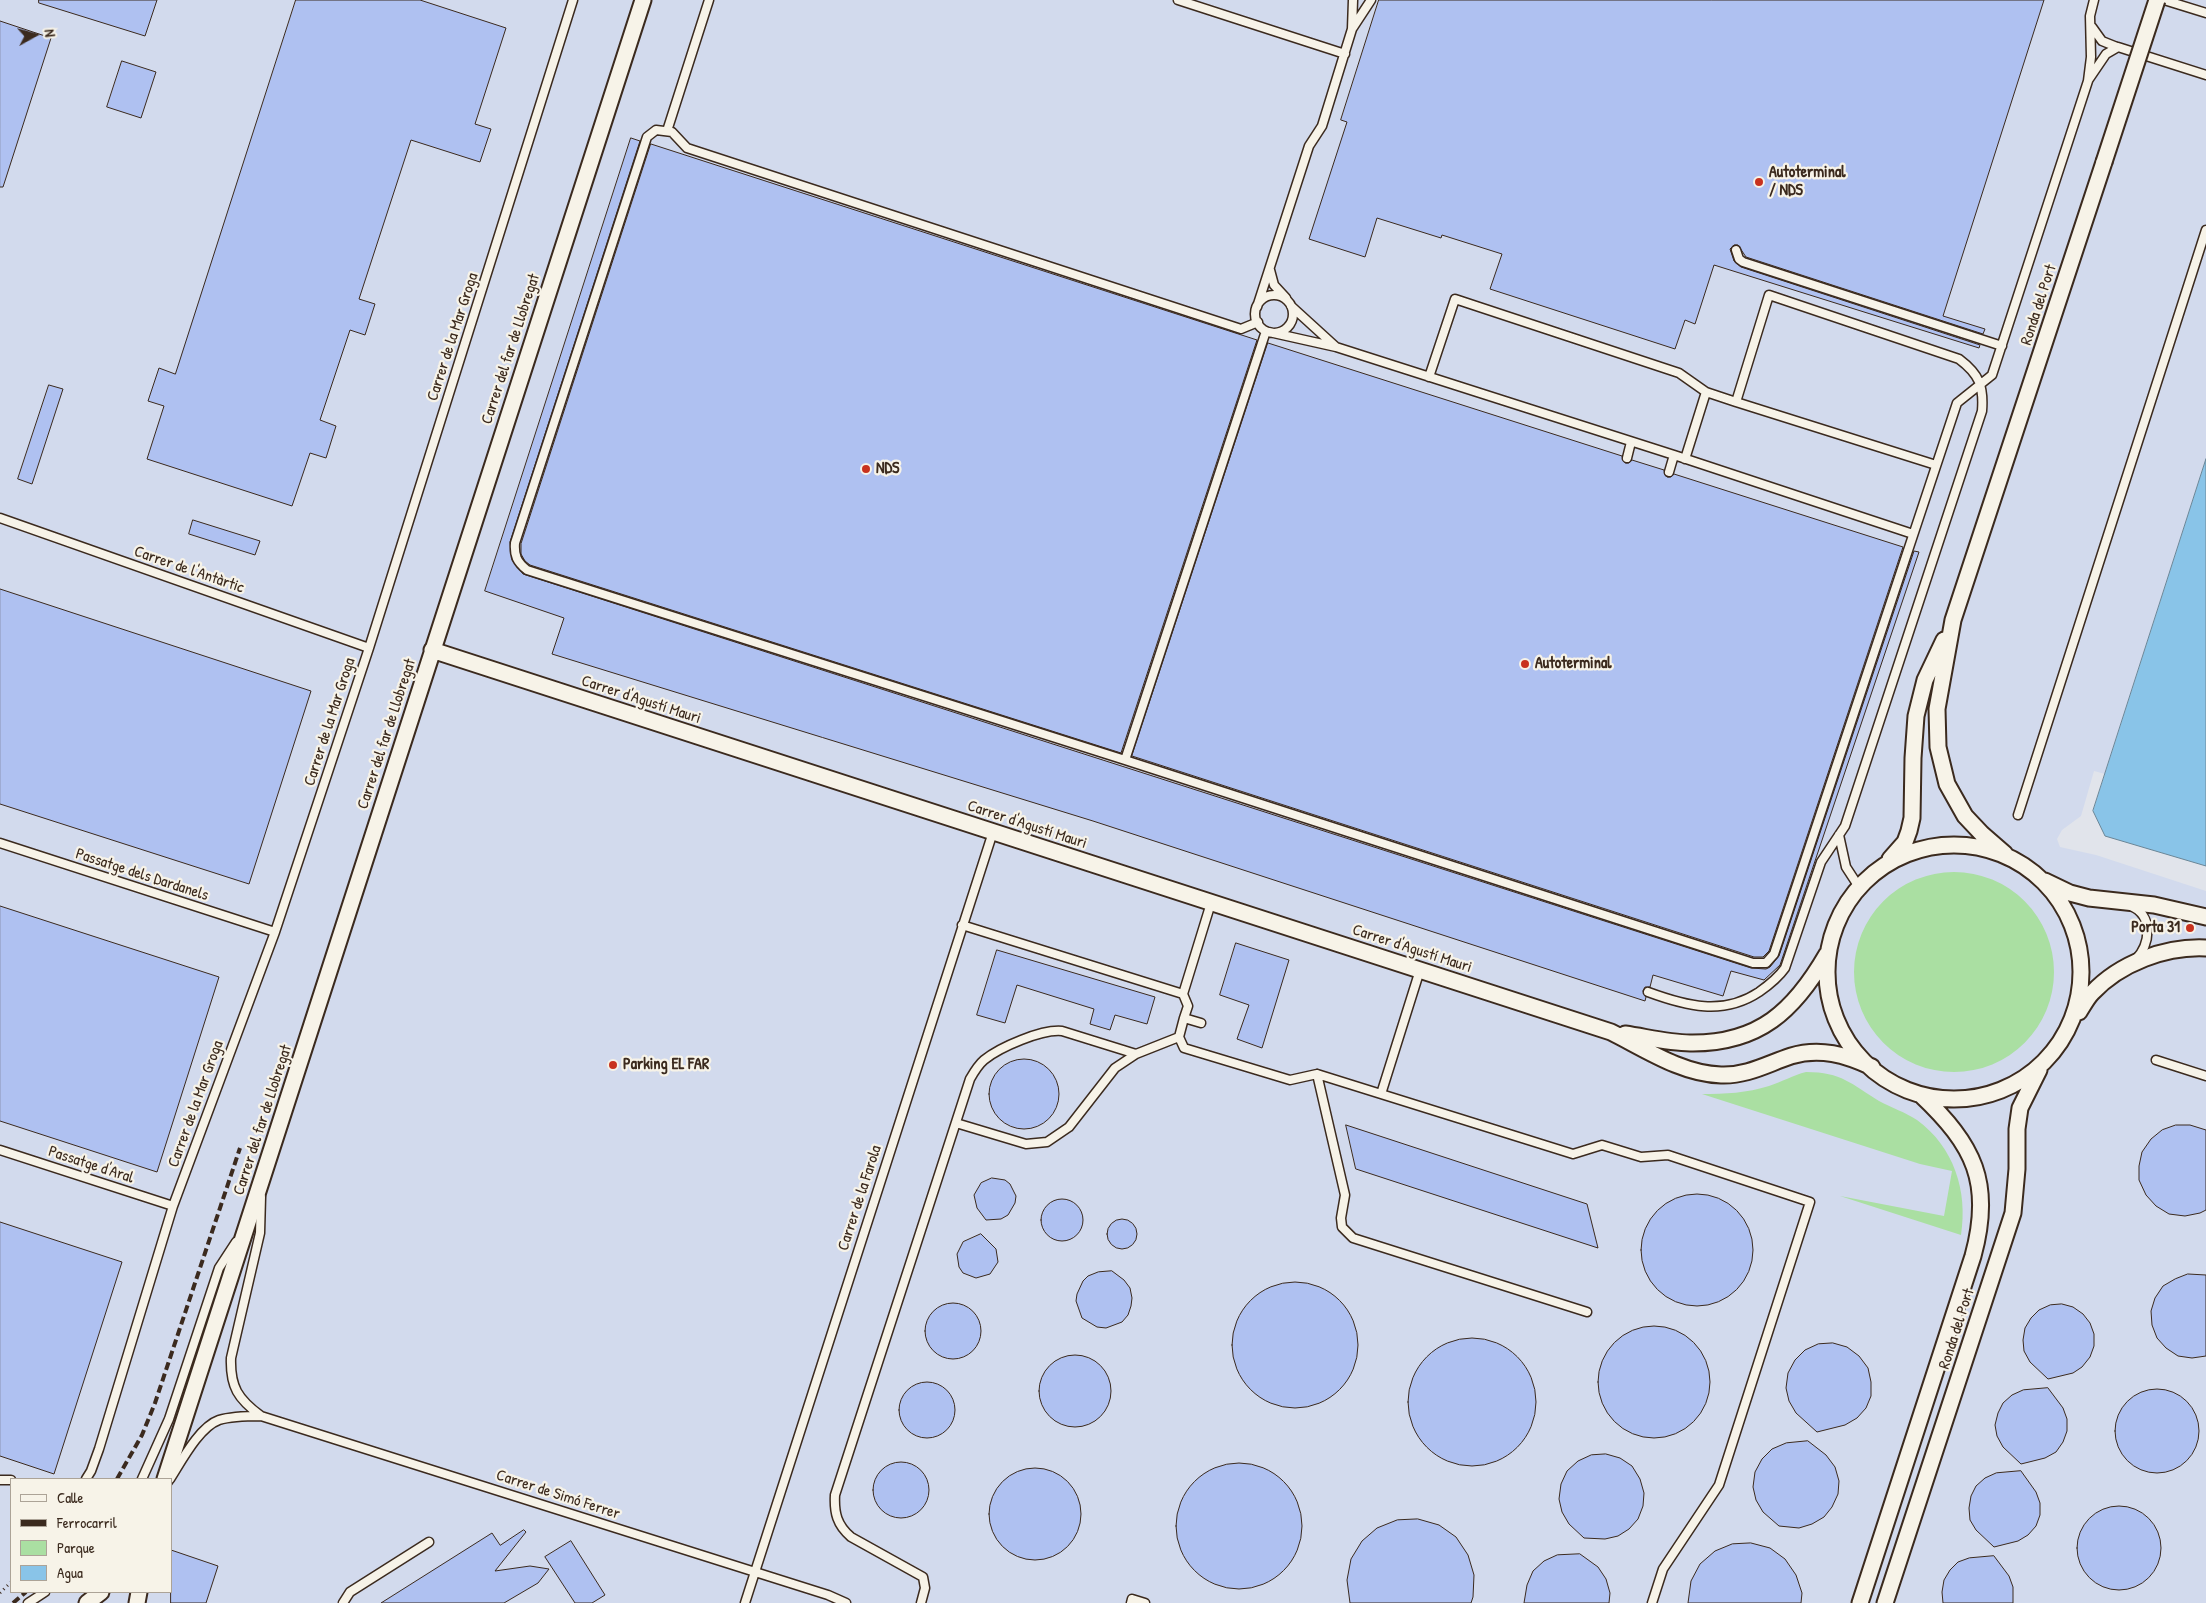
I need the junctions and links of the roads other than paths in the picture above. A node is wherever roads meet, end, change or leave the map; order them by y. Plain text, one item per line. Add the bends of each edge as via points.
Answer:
1 (574, 0) edge
2 (642, 0) edge
3 (709, 0) edge
4 (1178, 0) edge
5 (1355, 0) edge
6 (1371, 0) edge
7 (2157, 0) edge
8 (2164, 0) edge
9 (2092, 3) edge
10 (2206, 13) edge
11 (2091, 26) junction
12 (1352, 28) junction
13 (2118, 47) junction
14 (1345, 54) junction
15 (2206, 75) edge
16 (2088, 81) junction
17 (667, 131) junction
18 (2206, 230) edge
19 (1736, 250) dead end
20 (1271, 265) junction
21 (1290, 303) junction
22 (1257, 307) junction
23 (1258, 322) junction
24 (1267, 332) junction
25 (2002, 346) junction
26 (1336, 347) junction
27 (1429, 377) junction
28 (1980, 384) junction
29 (1706, 392) junction
30 (1736, 402) junction
31 (1631, 442) junction
32 (1674, 455) junction
33 (1627, 458) dead end
34 (1685, 459) junction
35 (1936, 465) junction
36 (1668, 472) dead end
37 (0, 518) edge
38 (1913, 534) junction
39 (1953, 620) junction
40 (369, 648) junction
41 (432, 650) junction
42 (1125, 760) junction
43 (2018, 815) dead end
44 (993, 832) junction
45 (1839, 835) junction
46 (0, 843) edge
47 (2014, 862) junction
48 (1885, 864) junction
49 (2037, 876) junction
50 (1859, 887) junction
51 (2118, 901) junction
52 (1211, 902) junction
53 (2206, 917) edge
54 (962, 925) junction
55 (275, 932) junction
56 (2206, 948) edge
57 (1827, 954) junction
58 (2132, 965) junction
59 (1420, 970) junction
60 (1648, 992) dead end
61 (1183, 994) junction
62 (1184, 1018) junction
63 (2072, 1021) junction
64 (1201, 1023) dead end
65 (1611, 1032) junction
66 (1179, 1037) junction
67 (1136, 1054) junction
68 (2156, 1060) dead end
69 (2043, 1064) junction
70 (1872, 1067) junction
71 (1317, 1074) junction
72 (2206, 1076) edge
73 (1381, 1094) junction
74 (1921, 1095) junction
75 (956, 1123) junction
76 (0, 1150) edge
77 (261, 1182) junction
78 (173, 1206) junction
79 (247, 1226) junction
80 (1587, 1312) dead end
81 (261, 1416) junction
82 (87, 1478) edge
83 (142, 1478) edge
84 (165, 1478) edge
85 (171, 1478) edge
86 (429, 1542) dead end
87 (754, 1572) junction
88 (43, 1593) edge
89 (100, 1593) edge
90 (28, 1603) edge
91 (87, 1603) edge
92 (343, 1603) edge
93 (745, 1603) edge
94 (846, 1603) edge
95 (920, 1603) edge
96 (1130, 1603) edge
97 (1145, 1603) edge
98 (1652, 1603) edge
99 (1860, 1603) edge
100 (1885, 1603) edge

1 - 40 lane, Carrer de la Mar Groga
2 - 41 street, Carrer del far de Llobregat
3 - 17 lane
4 - 14 lane
5 - 6 lane
5 - 12 lane
6 - 12 lane
7 - 39 street, Ronda del Port, bridge
8 - 10 lane
9 - 11 lane
11 - 13 lane via 2102,41
11 - 16 lane
12 - 14 lane
13 - 15 lane
13 - 16 lane via 2106,54
14 - 20 lane via 1322,126 1308,146
16 - 25 lane
17 - 23 lane via 687,148 1210,319 1241,329
17 - 42 lane via 656,130 647,138 515,542 514,553 518,563 527,570
18 - 43 lane
19 - 25 lane via 1743,262
20 - 21 lane via 1271,280
20 - 22 lane
21 - 22 lane via 1277,295 1270,296
21 - 24 lane via 1293,312 1290,324 1281,332
21 - 26 lane
22 - 23 lane
23 - 24 lane
24 - 26 lane
24 - 42 lane
25 - 28 lane via 1992,376
26 - 27 lane
27 - 29 lane via 1455,299 1678,373
27 - 31 lane
28 - 30 lane via 1972,370 1959,359 1769,295
28 - 35 lane via 1957,403
28 - 45 lane via 1984,395 1982,411 1845,826
29 - 30 lane
29 - 34 lane
30 - 35 lane
31 - 32 lane
31 - 33 lane
32 - 34 lane
32 - 36 lane
34 - 38 lane
35 - 38 lane
37 - 40 lane, Carrer de l'Antàrtic
38 - 42 lane via 1774,954 1766,963 1753,963
39 - 47 street via 1937,710 1942,767 1947,784 1965,816
39 - 48 street via 1925,680 1920,699 1914,735 1909,831 1898,851
40 - 55 lane, Carrer de la Mar Groga
41 - 44 street, Carrer d'Agustí Mauri
41 - 77 street, Carrer del far de Llobregat
44 - 52 street, Carrer d'Agustí Mauri
44 - 54 lane, Carrer de la Farola
45 - 50 lane via 1846,867
45 - 60 lane via 1821,862 1785,968 1768,985 1753,996 1720,1007 1687,1005
46 - 55 lane, Passatge dels Dardanels
47 - 48 street via 1958,845 1916,850
47 - 49 street
48 - 50 street
49 - 51 street via 2070,893
49 - 63 street via 2069,916 2077,942 2082,967 2080,994
50 - 57 street via 1844,907
51 - 53 street via 2154,905
51 - 58 lane via 2142,914 2147,927 2146,944
52 - 59 street, Carrer d'Agustí Mauri
52 - 61 lane
54 - 61 lane
54 - 87 lane, Carrer de la Farola
55 - 78 lane, Carrer de la Mar Groga
56 - 58 street via 2152,955
57 - 65 street via 1809,986 1789,1008 1754,1031 1729,1039 1688,1043
57 - 70 street via 1827,985 1836,1018 1854,1049
58 - 63 street via 2092,993
59 - 65 street, Carrer d'Agustí Mauri
59 - 73 lane
61 - 62 lane via 1188,1006
62 - 64 lane
62 - 66 lane
63 - 69 street
65 - 70 street via 1672,1063 1719,1075 1751,1072 1807,1052 1839,1054
66 - 67 lane
66 - 71 lane via 1184,1048 1290,1080
67 - 75 lane via 1115,1068 1069,1127 1047,1142 1026,1144
67 - 75 lane via 1062,1031 1040,1032 990,1055 982,1062 970,1079
68 - 72 lane
69 - 74 street via 2021,1081 1972,1099 1952,1100
69 - 100 street, Ronda del Port via 2020,1108 2016,1129 2013,1213
70 - 74 street
71 - 73 lane
71 - 80 lane via 1345,1195 1341,1218 1347,1234
73 - 98 lane via 1573,1154 1602,1145 1641,1157 1668,1155 1810,1202 1719,1485 1663,1569
74 - 99 street, Ronda del Port via 1945,1118 1966,1148 1980,1186 1981,1219 1973,1256
75 - 95 lane via 835,1501 837,1519 851,1537 923,1577 925,1588
76 - 78 lane, Passatge d'Aral
77 - 79 street, Carrer del far de Llobregat
77 - 81 lane via 260,1233 230,1372 239,1397
78 - 82 lane, Carrer de la Mar Groga via 99,1449
79 - 83 lane via 219,1268 169,1419
79 - 84 street, Carrer del far de Llobregat
81 - 85 lane via 241,1416 213,1423
81 - 87 lane, Carrer de Simó Ferrer
86 - 92 lane via 350,1592
87 - 93 lane, Carrer de la Farola
87 - 94 lane, Carrer de Simó Ferrer
88 - 90 lane
89 - 91 street
96 - 97 lane via 1132,1599

